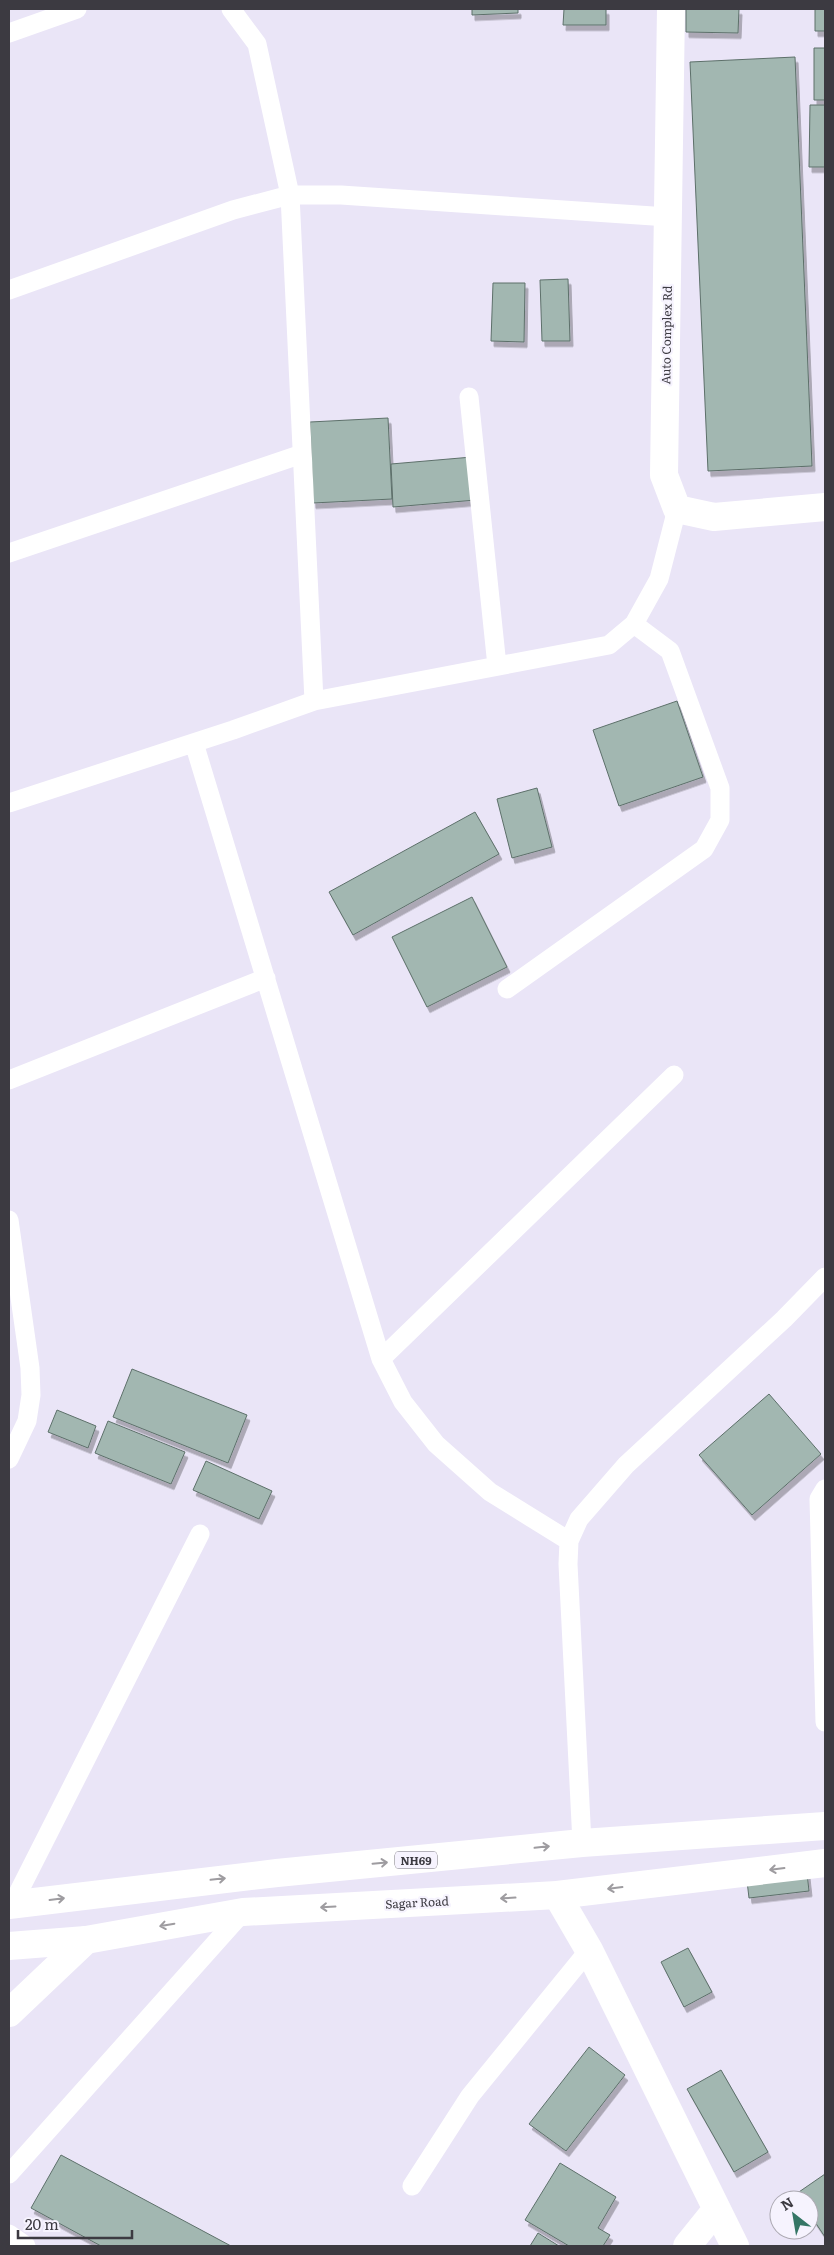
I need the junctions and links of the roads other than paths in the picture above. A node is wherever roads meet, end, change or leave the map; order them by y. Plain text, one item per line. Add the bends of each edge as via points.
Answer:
1 (77, 9) edge
2 (231, 9) edge
3 (671, 9) edge
4 (9, 33) edge
5 (290, 195) junction
6 (668, 218) junction
7 (9, 290) edge
8 (469, 397) dead end
9 (302, 454) junction
10 (825, 507) edge
11 (676, 509) junction
12 (9, 553) edge
13 (634, 624) junction
14 (497, 666) junction
15 (314, 700) junction
16 (194, 743) junction
17 (9, 804) edge
18 (266, 978) junction
19 (507, 989) dead end
20 (674, 1075) dead end
21 (9, 1080) edge
22 (9, 1220) edge
23 (825, 1277) edge
24 (382, 1360) junction
25 (9, 1459) edge
26 (825, 1488) edge
27 (200, 1534) dead end
28 (569, 1541) junction
29 (825, 1722) edge
30 (825, 1826) edge
31 (582, 1843) junction
32 (825, 1863) edge
33 (557, 1895) junction
34 (11, 1905) edge
35 (242, 1912) junction
36 (86, 1940) junction
37 (9, 1946) edge
38 (589, 1950) junction
39 (9, 2013) edge
40 (9, 2174) edge
41 (412, 2186) dead end
42 (716, 2210) junction
43 (9, 2234) edge
44 (26, 2246) edge
45 (687, 2246) edge
46 (735, 2246) edge

1 - 4 lane
2 - 5 lane via 257,44
3 - 6 main road, Auto Complex Rd
5 - 6 lane via 341,195
5 - 7 lane via 233,210
5 - 9 lane
6 - 11 main road, Auto Complex Rd via 664,475
8 - 14 lane
9 - 12 lane
9 - 15 lane
10 - 11 main road via 714,517
11 - 13 lane via 659,579
13 - 14 lane via 609,645
13 - 19 lane via 670,651 720,788 720,820 704,849
14 - 15 lane
15 - 16 lane
16 - 17 lane
16 - 18 lane
18 - 21 lane
18 - 24 lane
20 - 24 lane
22 - 25 lane via 31,1395 27,1421
23 - 28 lane via 626,1465 579,1520
24 - 28 lane via 403,1402 436,1444 490,1492
26 - 29 lane via 819,1500
27 - 34 lane
28 - 31 lane
30 - 31 main road, NH69
34 -> 31 main road, NH69 via 277,1873
32 -> 33 main road, Sagar Road
33 -> 35 main road, Sagar Road
33 - 38 main road
35 -> 36 main road, Sagar Road
35 - 40 lane
36 - 37 main road, Sagar Road
36 - 39 main road
38 - 41 lane via 470,2096
38 - 42 main road
42 - 45 main road
42 - 46 main road
43 - 44 lane

